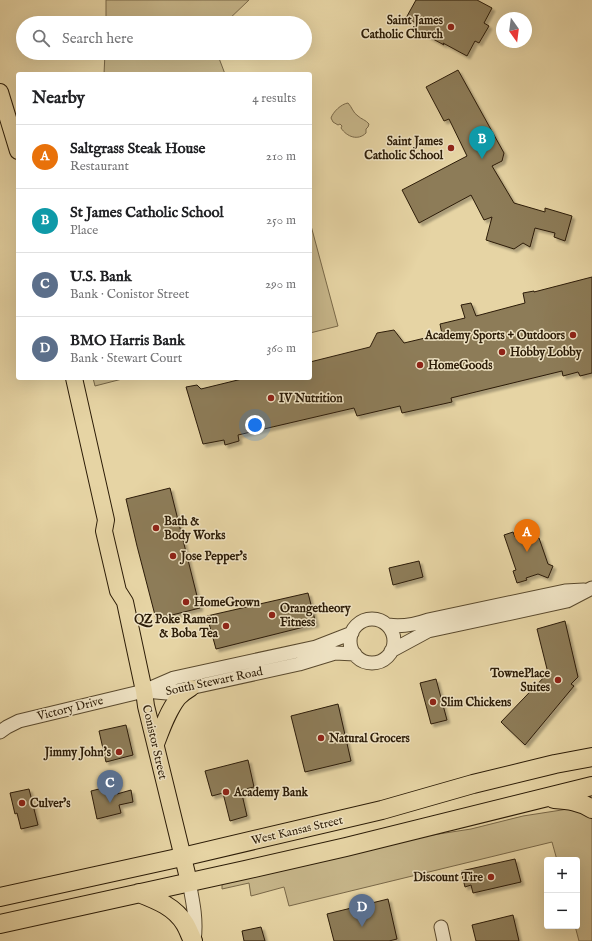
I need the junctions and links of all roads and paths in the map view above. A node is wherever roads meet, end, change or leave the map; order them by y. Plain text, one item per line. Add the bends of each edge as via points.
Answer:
1 (0, 92) edge
2 (16, 144) edge
3 (74, 380) edge
4 (590, 589) edge
5 (388, 625) junction
6 (352, 633) junction
7 (391, 651) junction
8 (355, 654) junction
9 (190, 688) junction
10 (144, 691) junction
11 (0, 732) edge
12 (156, 744) junction
13 (592, 757) edge
14 (568, 762) junction
15 (592, 771) edge
16 (592, 786) edge
17 (543, 797) junction
18 (592, 809) edge
19 (182, 857) junction
20 (189, 882) junction
21 (139, 893) junction
22 (0, 897) edge
23 (0, 924) edge
24 (441, 927) dead end
25 (193, 941) edge
26 (444, 941) edge

1 - 2 main road
3 - 10 main road, Conistor Street via 106,520 114,528 128,588 125,602
4 - 5 street via 565,590 407,626
4 - 7 street via 567,600 428,631
5 - 6 street via 375,619 368,620 361,622
5 - 7 street via 394,638
6 - 8 street via 350,640
6 - 10 street, South Stewart Road via 316,647 174,678
7 - 8 street via 381,661 374,662 367,662
8 - 9 street, South Stewart Road via 335,652 299,664
9 - 10 street, South Stewart Road via 167,693
9 - 12 main road via 173,706
10 - 11 street, Victory Drive via 25,719
10 - 12 main road, Conistor Street
12 - 19 main road, Conistor Street
13 - 14 highway, West Kansas Street
14 - 15 highway
14 - 19 highway, West Kansas Street via 523,771 382,810
16 - 17 highway
17 - 18 highway via 576,801
17 - 20 highway
19 - 20 main road, Conistor Street
19 - 22 highway, West Kansas Street
20 - 21 highway
20 - 25 street via 195,916
21 - 23 highway
21 - 25 highway via 174,911 185,923
24 - 26 street

